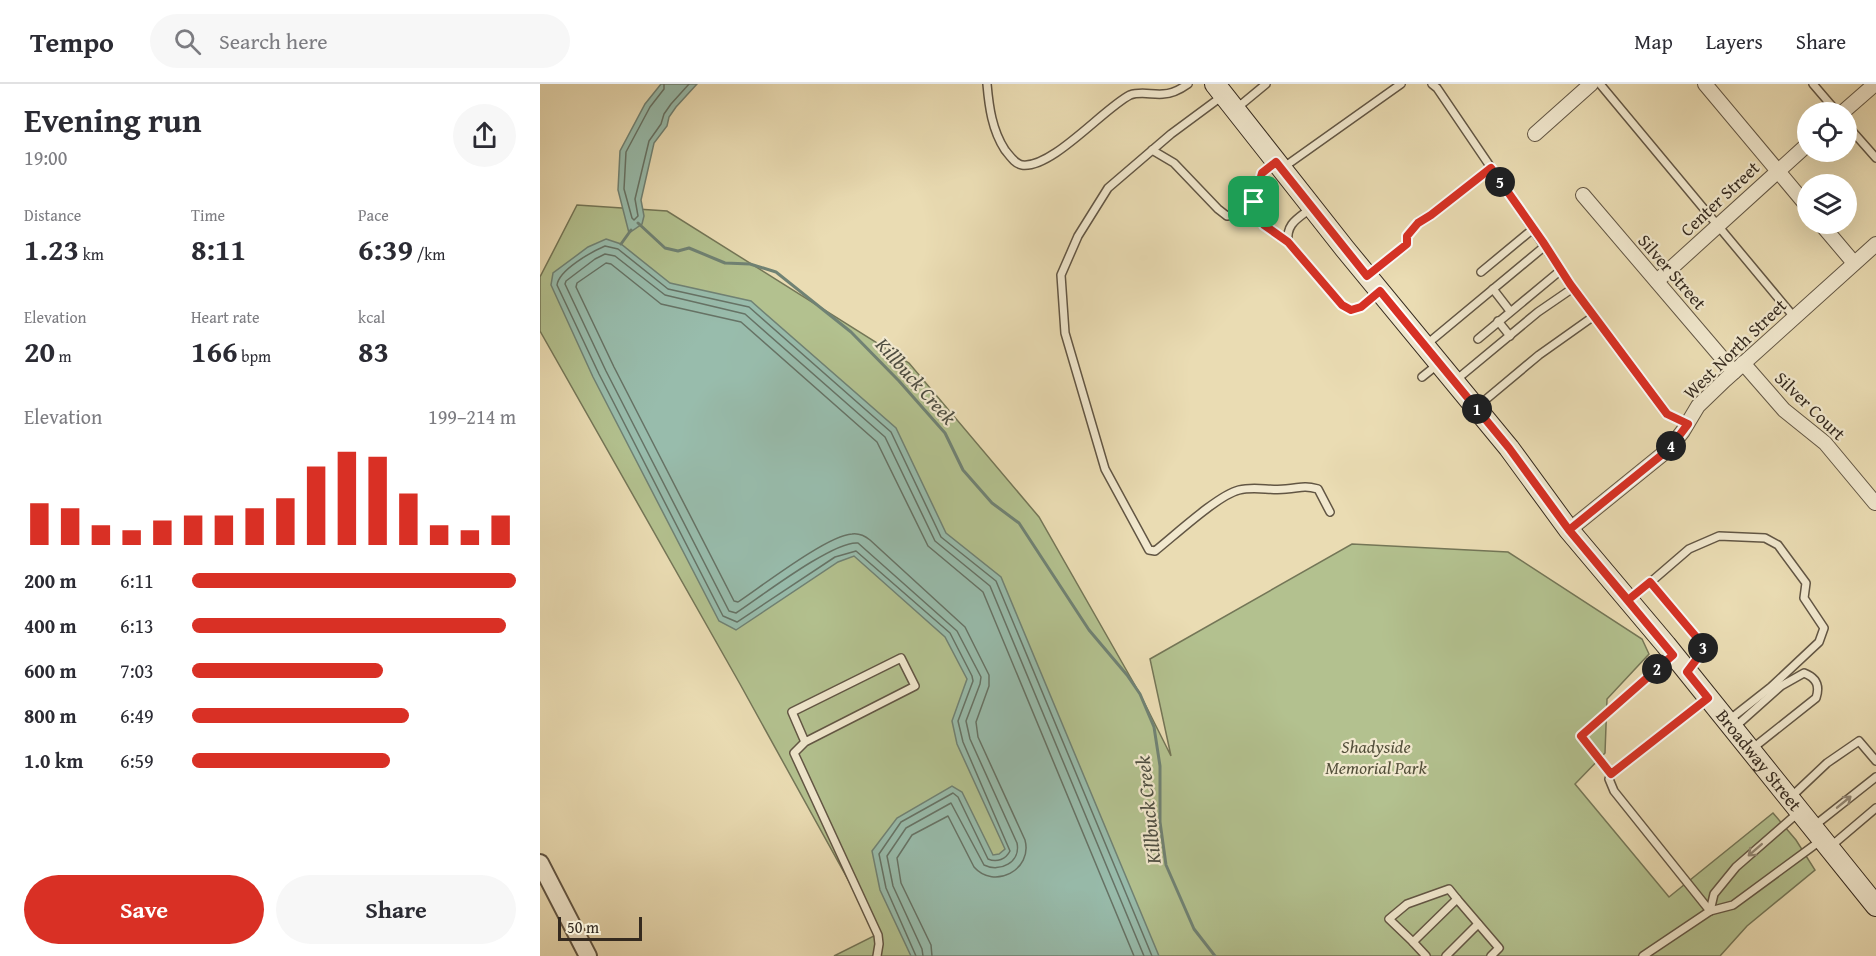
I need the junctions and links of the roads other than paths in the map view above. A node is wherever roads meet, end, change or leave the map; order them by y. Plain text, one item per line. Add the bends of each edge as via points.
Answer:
1 (987, 84) edge
2 (1188, 84) edge
3 (1266, 84) edge
4 (1401, 84) edge
5 (1432, 84) edge
6 (1591, 84) edge
7 (1600, 84) edge
8 (1705, 84) edge
9 (1813, 84) edge
10 (1875, 84) edge
11 (1224, 96) edge
12 (1828, 102) edge
13 (1854, 102) edge
14 (1535, 134) dead end
15 (1857, 136) edge
16 (1152, 150) junction
17 (1797, 154) edge
18 (1876, 158) edge
19 (1279, 165) junction
20 (1491, 168) junction
21 (1777, 172) junction
22 (1583, 195) dead end
23 (1797, 195) edge
24 (1254, 202) junction
25 (1312, 207) junction
26 (1718, 226) junction
27 (1533, 229) junction
28 (1829, 234) edge
29 (1288, 242) junction
30 (1876, 244) edge
31 (1545, 246) junction
32 (1854, 263) junction
33 (1561, 270) junction
34 (1481, 272) dead end
35 (1657, 281) junction
36 (1373, 283) junction
37 (1573, 288) junction
38 (1493, 290) junction
39 (1510, 311) junction
40 (1594, 316) junction
41 (1794, 317) junction
42 (1498, 321) junction
43 (1510, 336) junction
44 (1478, 339) dead end
45 (1425, 345) junction
46 (1439, 363) junction
47 (1738, 368) junction
48 (1422, 377) dead end
49 (1454, 381) junction
50 (1476, 407) junction
51 (1688, 424) junction
52 (1875, 502) edge
53 (1330, 512) dead end
54 (1569, 530) junction
55 (1650, 582) junction
56 (1628, 600) junction
57 (1673, 655) junction
58 (1687, 672) junction
59 (1708, 698) junction
60 (1730, 725) junction
61 (805, 742) junction
62 (1750, 750) junction
63 (1876, 761) edge
64 (1611, 774) junction
65 (1876, 777) edge
66 (1794, 805) junction
67 (1876, 808) edge
68 (1821, 838) junction
69 (540, 863) edge
70 (1457, 899) junction
71 (1876, 906) edge
72 (1710, 911) junction
73 (1478, 924) junction
74 (1413, 942) junction
75 (588, 956) edge
76 (877, 956) edge
77 (1426, 956) edge
78 (1446, 956) edge
79 (1491, 956) edge
80 (1643, 956) edge

1 - 2 lane via 994,126 1004,148 1021,165 1043,160 1132,94 1163,94
3 - 11 lane
4 - 19 lane
5 - 20 lane
6 - 14 street
7 - 26 lane
8 - 21 street
9 - 12 lane
10 - 13 street
11 - 16 lane
11 - 19 main road, Broadway Street
15 - 18 lane
16 - 24 lane via 1174,163 1227,216 1239,214
16 - 53 lane via 1108,188 1078,236 1060,275 1065,333 1105,469 1149,550 1155,551 1238,490 1305,486 1318,489
17 - 21 street, Center Street
19 - 24 lane via 1262,173
19 - 25 main road, Broadway Street
20 - 27 lane
20 - 36 lane via 1418,223 1407,236 1407,244
21 - 23 street
21 - 26 street, Center Street
22 - 35 street, Silver Street
24 - 29 lane via 1264,225
25 - 29 lane via 1292,223 1287,232
25 - 36 main road, Broadway Street
26 - 35 street, Center Street
26 - 41 lane
27 - 31 lane
27 - 34 lane
28 - 32 street
29 - 36 lane via 1342,305 1351,310 1361,307
30 - 32 street, West North Street
31 - 33 lane
31 - 38 lane
32 - 41 street, West North Street
33 - 37 lane
33 - 39 lane
35 - 47 street, Silver Street
36 - 45 main road, Broadway Street
37 - 40 lane
37 - 43 lane
38 - 39 lane
38 - 45 lane
39 - 42 lane
40 - 50 lane
40 - 51 lane via 1667,414
41 - 47 street, West North Street
42 - 43 lane
42 - 44 lane
43 - 49 lane
45 - 46 main road, Broadway Street
46 - 48 lane
46 - 49 main road, Broadway Street
47 - 51 street, West North Street via 1698,406
47 - 52 street, Silver Court via 1825,443
49 - 50 main road, Broadway Street
50 - 54 main road, Broadway Street
51 - 54 street, West North Street via 1669,449
54 - 56 main road, Broadway Street
55 - 56 lane
55 - 58 lane via 1703,645
55 - 60 lane via 1689,549 1719,536 1765,538 1778,545 1806,584 1804,597 1824,628 1819,642
56 - 57 main road, Broadway Street
57 - 58 main road, Broadway Street
57 - 64 lane via 1581,736
58 - 59 main road, Broadway Street
59 - 60 main road, Broadway Street
59 - 64 lane
60 - 62 main road, Broadway Street
60 - 62 lane via 1795,677 1804,673 1817,682 1816,698
61 - 61 lane via 915,686 901,658 792,712
61 - 76 lane via 794,753 878,935
62 - 66 main road, Broadway Street
63 - 66 lane via 1859,741 1827,763
64 - 72 lane via 1610,786
68 -> 65 lane
66 - 68 main road, Broadway Street
66 -> 72 lane via 1714,894
67 - 68 lane
68 - 71 main road, Broadway Street
68 - 72 lane via 1734,905
69 - 75 street
70 - 73 lane
70 - 74 lane
70 - 74 lane via 1449,889 1407,904 1389,919
72 - 80 lane
73 - 78 lane
73 - 79 lane via 1499,948
74 - 77 lane

